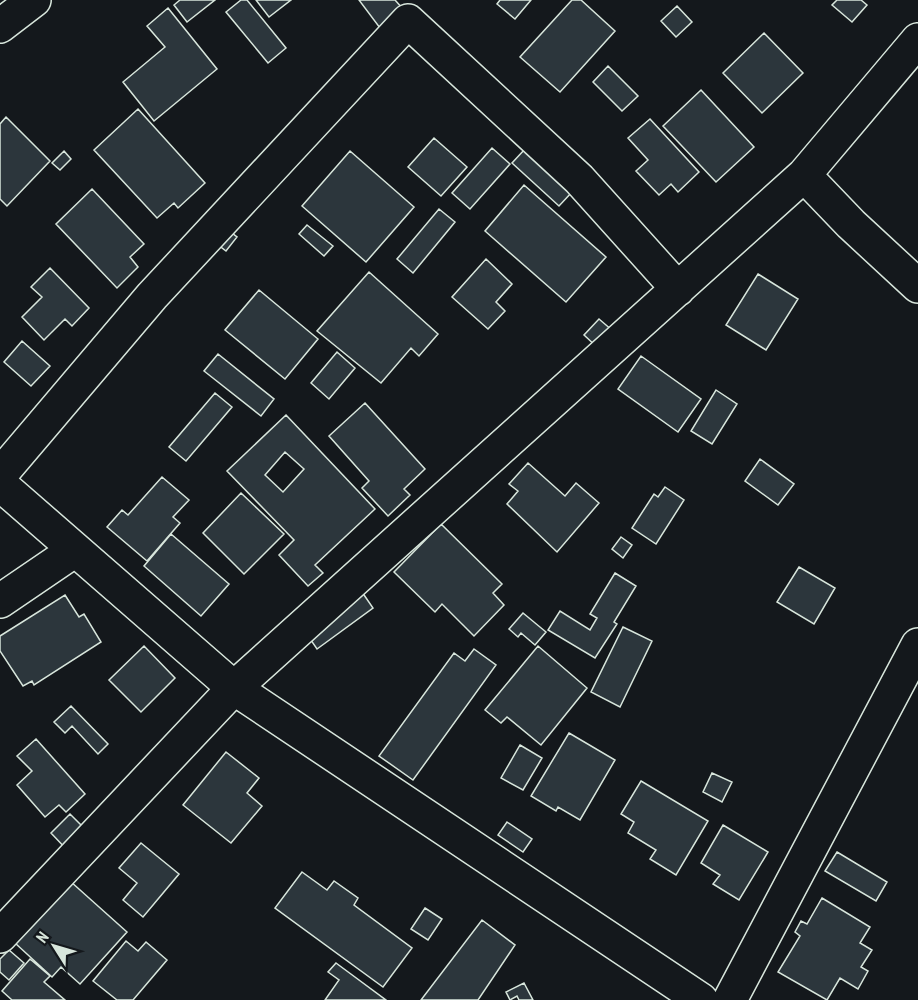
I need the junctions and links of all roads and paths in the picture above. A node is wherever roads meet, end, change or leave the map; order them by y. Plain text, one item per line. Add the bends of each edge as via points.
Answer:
1 (34, 0) edge
2 (0, 26) edge
3 (918, 40) edge
4 (804, 175) junction
5 (918, 286) edge
6 (678, 289) junction
7 (0, 475) edge
8 (0, 484) edge
9 (75, 550) junction
10 (0, 601) edge
11 (918, 645) edge
12 (234, 688) junction
13 (0, 936) edge
14 (702, 1000) edge
15 (730, 1000) edge

1 - 2 street
3 - 4 street
4 - 5 street
4 - 6 street
6 - 7 street via 579,179 408,21 152,296
6 - 12 street
8 - 9 street
9 - 10 street
9 - 12 street
11 - 15 street
12 - 13 street
12 - 14 street

